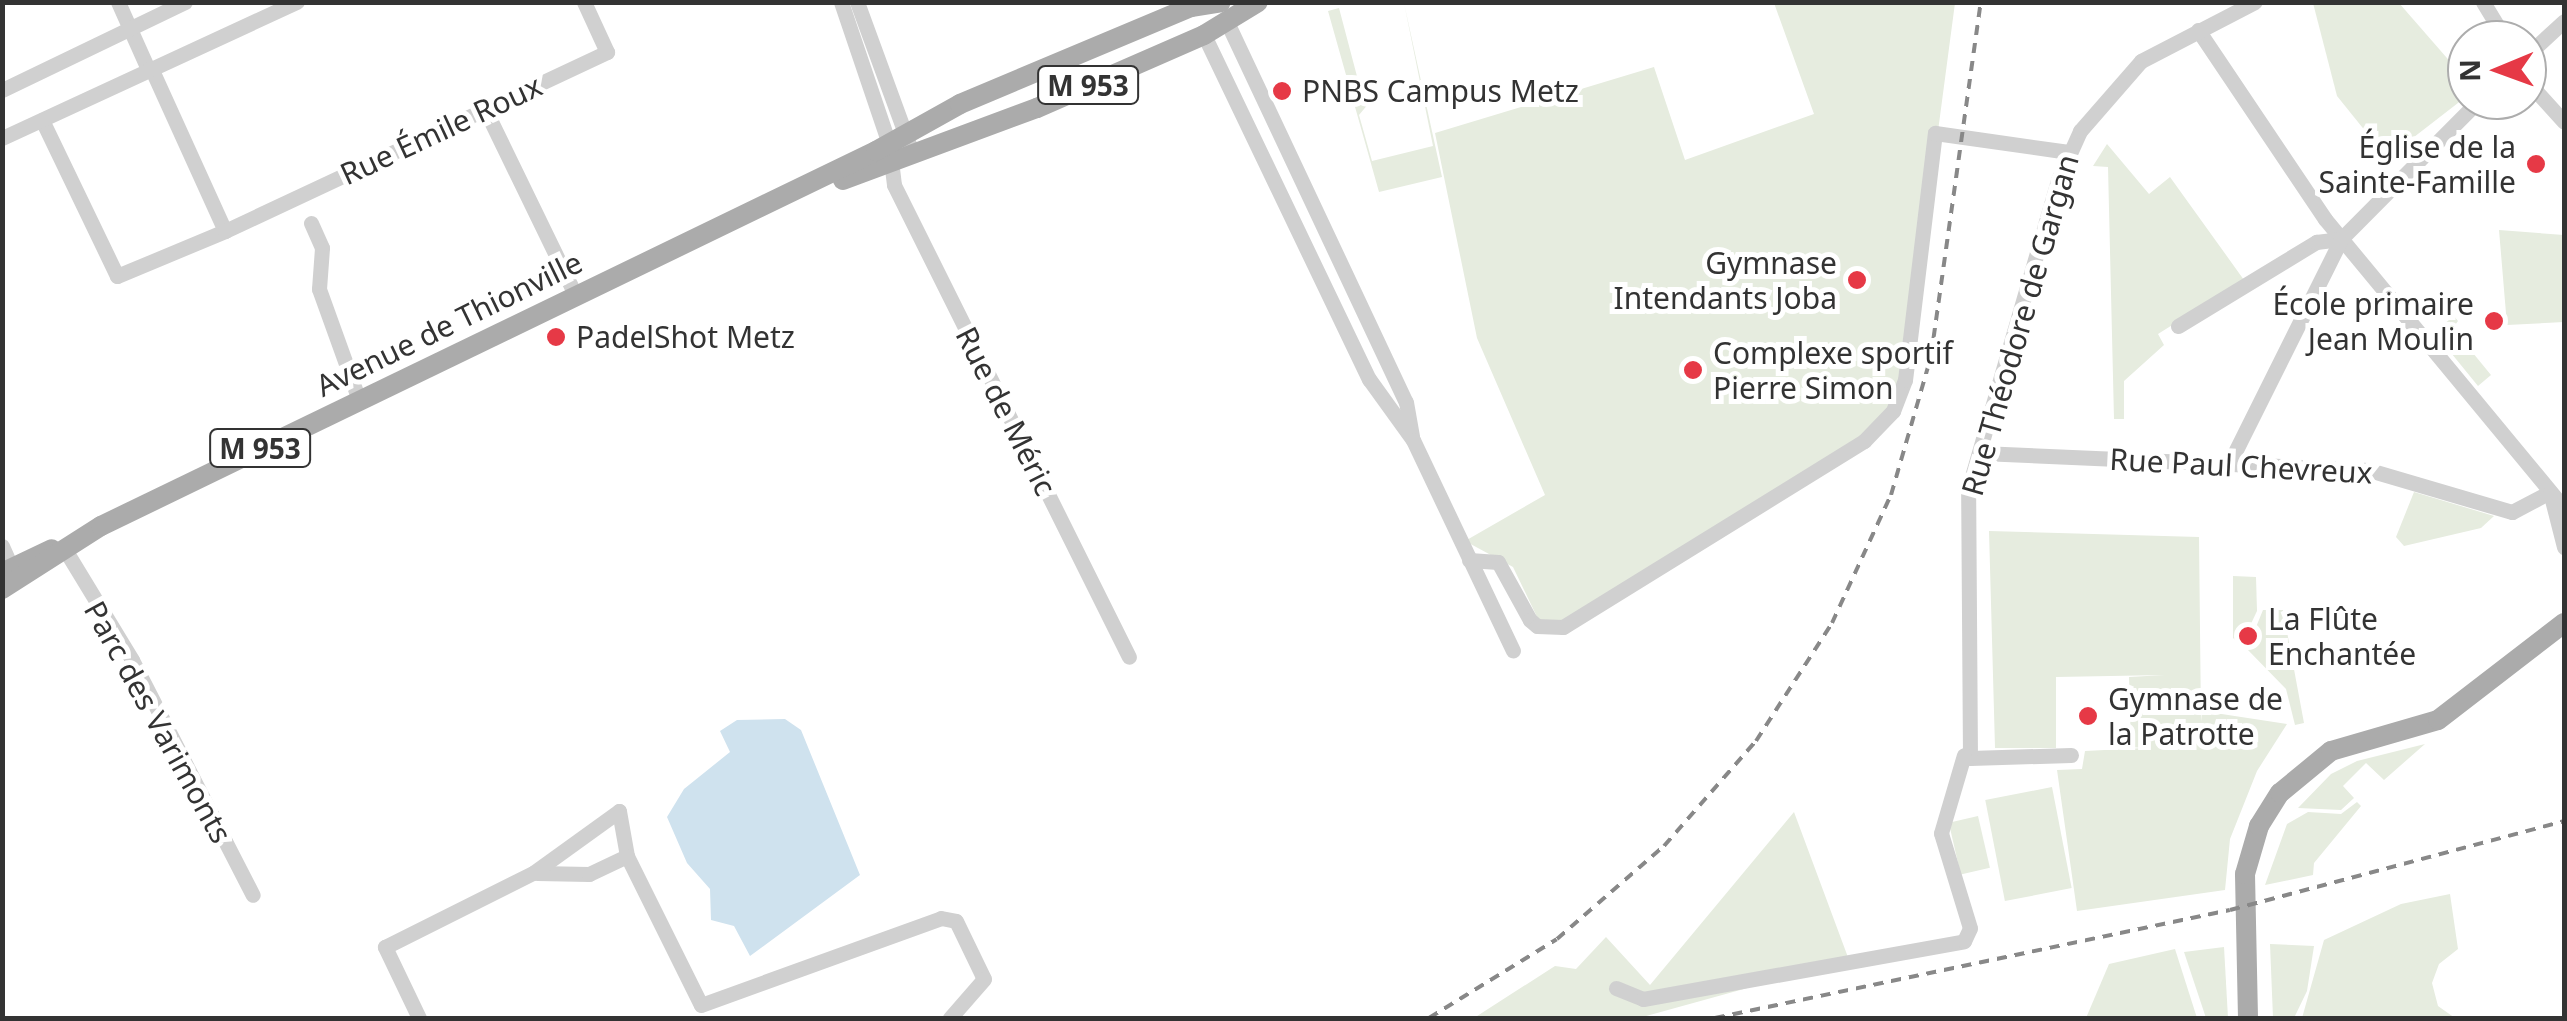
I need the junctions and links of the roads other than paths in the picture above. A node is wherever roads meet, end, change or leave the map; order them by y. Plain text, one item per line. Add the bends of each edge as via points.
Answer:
1 (118, 2) edge
2 (185, 2) edge
3 (297, 2) edge
4 (584, 2) edge
5 (841, 2) edge
6 (856, 2) edge
7 (1258, 2) edge
8 (2255, 2) edge
9 (1191, 7) junction
10 (1222, 9) edge
11 (130, 29) junction
12 (2198, 30) junction
13 (1204, 35) junction
14 (150, 69) junction
15 (2, 90) edge
16 (486, 110) junction
17 (42, 120) junction
18 (2459, 120) edge
19 (2, 138) edge
20 (900, 143) junction
21 (2069, 152) junction
22 (310, 222) dead end
23 (225, 231) junction
24 (2341, 239) junction
25 (576, 296) junction
26 (2178, 326) dead end
27 (359, 400) junction
28 (1413, 440) junction
29 (1981, 453) junction
30 (2229, 464) junction
31 (2550, 492) junction
32 (2564, 508) edge
33 (2564, 544) edge
34 (2, 546) edge
35 (64, 548) junction
36 (1469, 560) junction
37 (9, 578) edge
38 (1530, 620) junction
39 (2564, 623) edge
40 (1129, 657) dead end
41 (1964, 755) dead end
42 (2071, 756) dead end
43 (627, 856) junction
44 (533, 873) junction
45 (253, 895) dead end
46 (1616, 988) dead end
47 (419, 1018) edge
48 (950, 1018) edge
49 (2248, 1018) edge

1 - 11 street
2 - 11 street
3 - 14 street
4 - 16 street, Rue Émile Roux via 607,52
5 - 20 street
6 - 20 street
7 - 10 main road, Avenue de Thionville / M 953
8 - 12 street, Rue Théodore de Gargan
9 - 10 main road, Avenue de Thionville / M 953
9 - 13 main road
9 - 20 main road, Avenue de Thionville / M 953 via 930,118
10 - 13 main road, Avenue de Thionville / M 953
10 - 28 street via 1406,402
11 - 14 street
11 - 15 street
12 - 21 street, Rue Théodore de Gargan via 2165,45 2118,82
12 - 24 street
13 - 20 main road, Avenue de Thionville / M 953
13 - 28 street via 1368,379
14 - 17 street
14 - 23 street
16 - 23 street, Rue Émile Roux
16 - 25 street
17 - 19 street
17 - 23 street, Rue Émile Roux via 117,276
18 - 24 street
20 - 25 main road, Avenue de Thionville / M 953
20 - 40 street, Rue de Méric via 894,186
21 - 29 street, Rue Théodore de Gargan
21 - 38 street via 1935,133 1906,380 1880,428 1563,626
22 - 27 street via 322,248 318,289
24 - 26 street via 2316,242
24 - 30 street
24 - 31 street
25 - 27 main road, Avenue de Thionville / M 953
27 - 35 main road, Avenue de Thionville / M 953
28 - 36 street
29 - 30 street, Rue Paul Chevreux
29 - 42 street, Rue Théodore de Gargan via 1966,500 1970,758
30 - 31 street, Rue Paul Chevreux via 2382,472 2512,512
31 - 32 street
31 - 33 street
34 - 37 street
35 - 37 main road, Avenue de Thionville / M 953
35 - 45 street, Parc des Varimonts via 132,660
36 - 38 street via 1506,568
36 - 38 street via 1510,644
39 - 49 main road via 2438,720 2331,752 2280,793 2259,826 2246,874
41 - 46 street via 1941,832 1970,928 1964,942 1643,1000
43 - 44 street via 589,874
43 - 44 street via 619,812
43 - 48 street via 701,1005 942,918 956,920 984,979
44 - 47 street via 385,947

